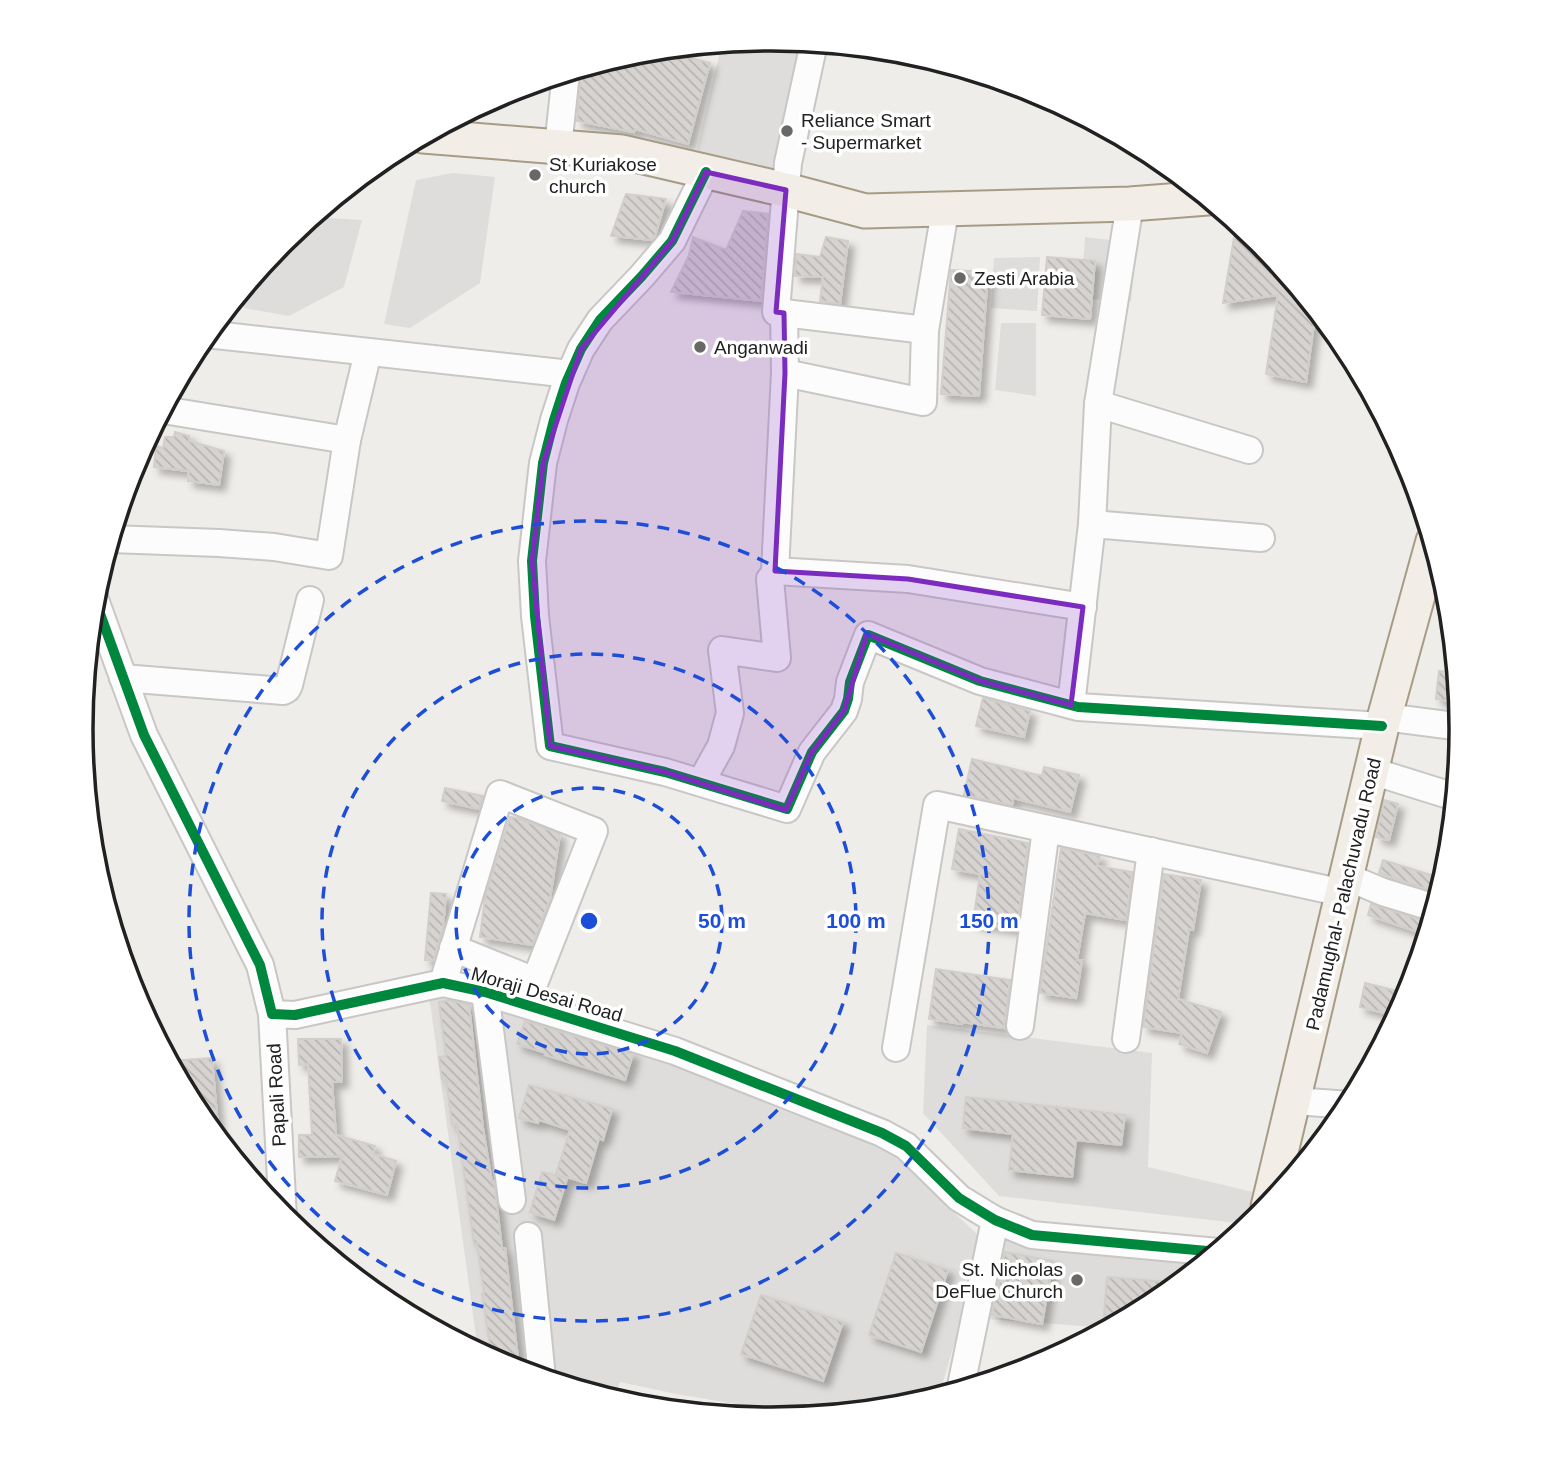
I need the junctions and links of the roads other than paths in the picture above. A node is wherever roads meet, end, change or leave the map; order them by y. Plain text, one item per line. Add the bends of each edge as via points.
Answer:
1 (812, 52) edge
2 (565, 83) edge
3 (441, 137) edge
4 (558, 147) junction
5 (706, 172) junction
6 (786, 190) junction
7 (1194, 199) edge
8 (1130, 204) junction
9 (945, 211) junction
10 (784, 313) junction
11 (925, 330) junction
12 (219, 335) edge
13 (368, 352) junction
14 (570, 373) junction
15 (785, 373) junction
16 (1098, 404) junction
17 (172, 412) edge
18 (347, 440) junction
19 (1249, 450) dead end
20 (1092, 524) junction
21 (1261, 538) dead end
22 (120, 539) edge
23 (1428, 558) edge
24 (770, 579) dead end
25 (310, 600) dead end
26 (1083, 607) junction
27 (102, 620) edge
28 (123, 678) junction
29 (1071, 705) junction
30 (1383, 722) junction
31 (1450, 726) edge
32 (1372, 771) junction
33 (701, 782) junction
34 (1446, 794) edge
35 (1046, 829) junction
36 (1151, 851) junction
37 (1345, 885) junction
38 (1427, 905) edge
39 (453, 948) junction
40 (443, 983) junction
41 (485, 992) junction
42 (272, 1014) junction
43 (1020, 1026) dead end
44 (1126, 1039) dead end
45 (896, 1048) dead end
46 (1294, 1101) junction
47 (1336, 1104) edge
48 (1274, 1184) edge
49 (282, 1198) edge
50 (512, 1199) dead end
51 (995, 1220) junction
52 (528, 1236) dead end
53 (1204, 1251) edge
54 (541, 1367) edge
55 (962, 1379) edge

1 - 6 street
2 - 4 street
3 - 4 main road
4 - 5 main road via 622,152
5 - 6 main road
5 - 14 street via 672,241 600,320
6 - 9 main road via 865,211
6 - 10 street via 776,312
7 - 8 main road
8 - 9 main road
8 - 16 street
9 - 11 street
10 - 11 street
10 - 15 street
11 - 15 street via 923,402
12 - 13 street
13 - 14 street
13 - 18 street
14 - 33 street via 543,463 532,561 550,746
15 - 26 street via 775,571 908,579
16 - 19 street
16 - 20 street
17 - 18 street
18 - 22 street via 329,556 274,547
20 - 21 street
20 - 26 street
23 - 30 main road, Padamughal- Palachuvadu Road
24 - 33 street via 777,658 722,650 730,713 721,746
25 - 28 street via 289,685 283,691
26 - 29 street
27 - 28 street
28 - 42 street via 144,735 260,965
29 - 30 street
29 - 33 street via 980,681 868,635 849,682 844,711 812,752 787,810
30 - 31 street
30 - 32 main road, Padamughal- Palachuvadu Road
32 - 34 street
32 - 37 main road, Padamughal- Palachuvadu Road
35 - 36 street
35 - 43 street
35 - 45 street via 937,804
36 - 37 street
36 - 44 street
37 - 38 street
37 - 46 main road, Padamughal- Palachuvadu Road
39 - 39 street via 500,794 594,831 535,981
39 - 40 street
40 - 41 street, Moraji Desai Road
40 - 42 street, Moraji Desai Road via 295,1015
41 - 50 street
41 - 51 street, Moraji Desai Road via 675,1051 883,1133 906,1146 959,1198
42 - 49 street, Papali Road
46 - 47 street
46 - 48 main road, Padamughal- Palachuvadu Road
51 - 53 street, Moraji Desai Road via 1032,1235
51 - 55 street
52 - 54 street

